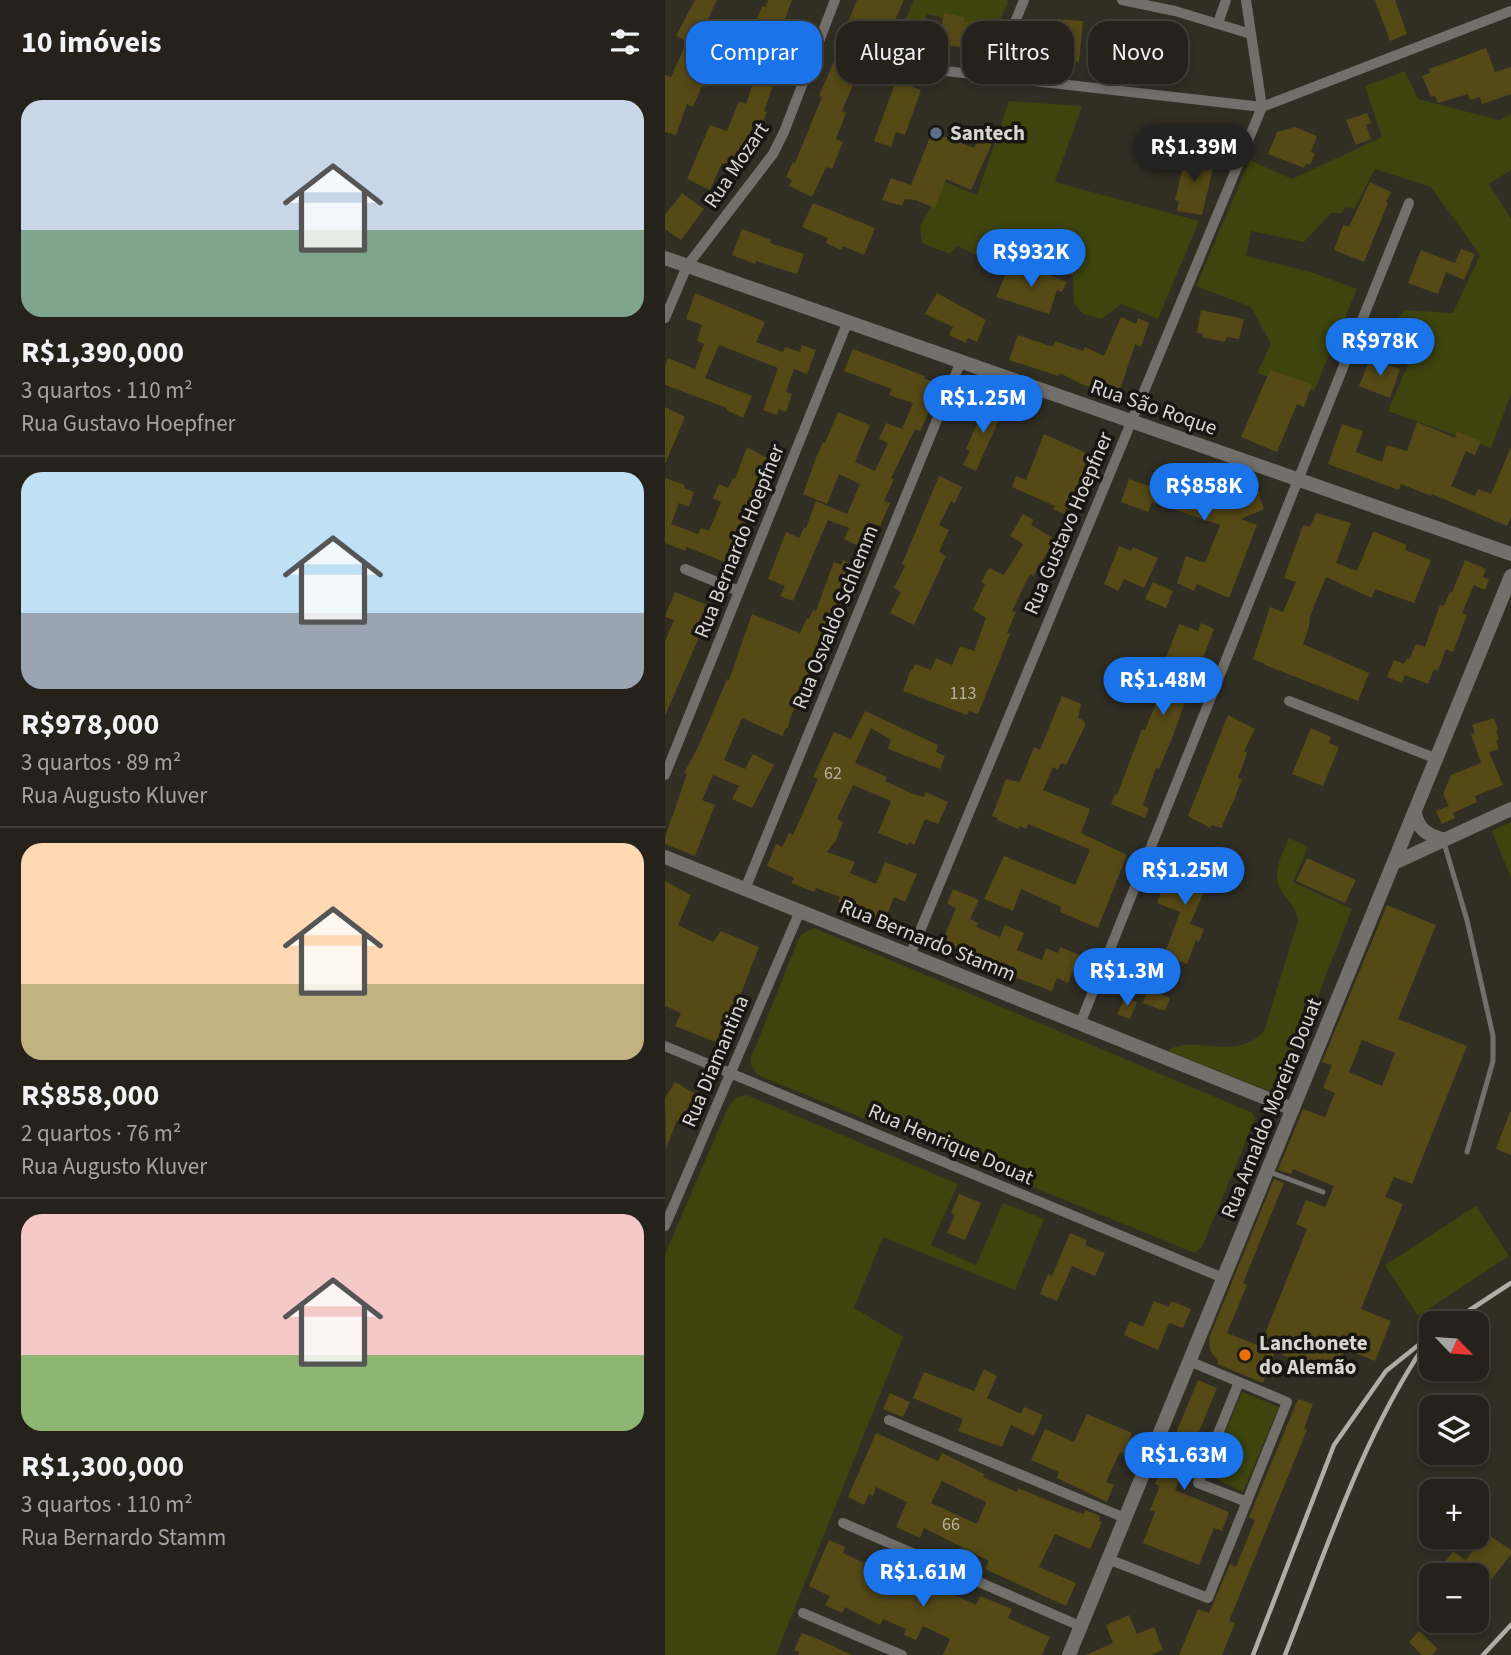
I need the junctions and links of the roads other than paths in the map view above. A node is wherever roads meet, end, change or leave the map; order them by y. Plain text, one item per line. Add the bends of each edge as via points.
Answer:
1 (835, 0) edge
2 (1024, 0) edge
3 (1122, 0) edge
4 (1226, 0) edge
5 (1246, 0) edge
6 (1511, 11) edge
7 (1015, 21) edge
8 (1218, 23) junction
9 (1251, 34) junction
10 (1062, 84) edge
11 (1262, 107) junction
12 (1409, 202) dead end
13 (665, 258) edge
14 (687, 266) junction
15 (665, 318) edge
16 (848, 321) junction
17 (961, 361) junction
18 (1132, 421) junction
19 (1298, 480) junction
20 (1511, 554) edge
21 (685, 569) dead end
22 (1511, 576) edge
23 (739, 591) junction
24 (1506, 593) edge
25 (1289, 701) dead end
26 (1437, 759) junction
27 (665, 775) edge
28 (1511, 810) edge
29 (1415, 813) junction
30 (1444, 840) junction
31 (665, 857) edge
32 (1394, 863) junction
33 (745, 889) junction
34 (800, 911) junction
35 (910, 955) junction
36 (1080, 1024) junction
37 (665, 1046) edge
38 (730, 1073) junction
39 (1293, 1109) junction
40 (1467, 1152) dead end
41 (1267, 1171) junction
42 (1323, 1192) dead end
43 (665, 1226) edge
44 (1223, 1278) junction
45 (1189, 1361) junction
46 (1239, 1382) junction
47 (889, 1420) dead end
48 (1247, 1502) junction
49 (1125, 1518) junction
50 (843, 1523) dead end
51 (1108, 1559) junction
52 (803, 1613) dead end
53 (1080, 1626) junction
54 (902, 1655) edge
55 (1069, 1655) edge

1 - 14 street, Rua Mozart via 773,154
2 - 7 street
3 - 8 street
4 - 8 street
5 - 9 street
6 - 11 street
8 - 9 street
9 - 11 street
10 - 11 street
11 - 18 street, Rua Gustavo Hoepfner
12 - 19 street
13 - 14 street, Rua São Roque
14 - 15 street, Rua Mozart
14 - 16 street, Rua São Roque
16 - 17 street, Rua São Roque
16 - 23 street, Rua Bernardo Hoepfner
17 - 18 street, Rua São Roque
17 - 33 street, Rua Osvaldo Schlemm
18 - 19 street, Rua São Roque
18 - 35 street, Rua Gustavo Hoepfner
19 - 20 street, Rua São Roque
19 - 36 street
21 - 23 street
22 - 24 street, Rua Arnaldo Moreira Douat
23 - 27 street, Rua Bernardo Hoepfner
24 - 26 street, Rua Arnaldo Moreira Douat
25 - 26 street
26 - 29 street, Rua Arnaldo Moreira Douat
28 - 30 street
29 - 30 street via 1422,830
29 - 32 street, Rua Arnaldo Moreira Douat
30 - 32 street
30 - 40 lane via 1493,1036 1493,1061
31 - 33 street, Rua Bernardo Stamm
32 - 39 street, Rua Arnaldo Moreira Douat
33 - 34 street, Rua Bernardo Stamm
34 - 35 street, Rua Bernardo Stamm
34 - 38 street, Rua Diamantina
35 - 36 street, Rua Bernardo Stamm
36 - 39 street, Rua Bernardo Stamm
37 - 38 street, Rua Henrique Douat
38 - 43 street, Rua Diamantina
38 - 44 street, Rua Henrique Douat
39 - 41 street, Rua Arnaldo Moreira Douat
41 - 42 lane
41 - 44 street, Rua Arnaldo Moreira Douat
44 - 45 street, Rua Arnaldo Moreira Douat
45 - 46 street
45 - 49 street, Rua Arnaldo Moreira Douat
46 - 48 street via 1287,1402
46 - 48 street via 1198,1483
47 - 49 street
48 - 51 street via 1208,1598
49 - 51 street, Rua Arnaldo Moreira Douat
50 - 53 street
51 - 53 street, Rua Arnaldo Moreira Douat
52 - 54 street
53 - 55 street, Rua Arnaldo Moreira Douat

